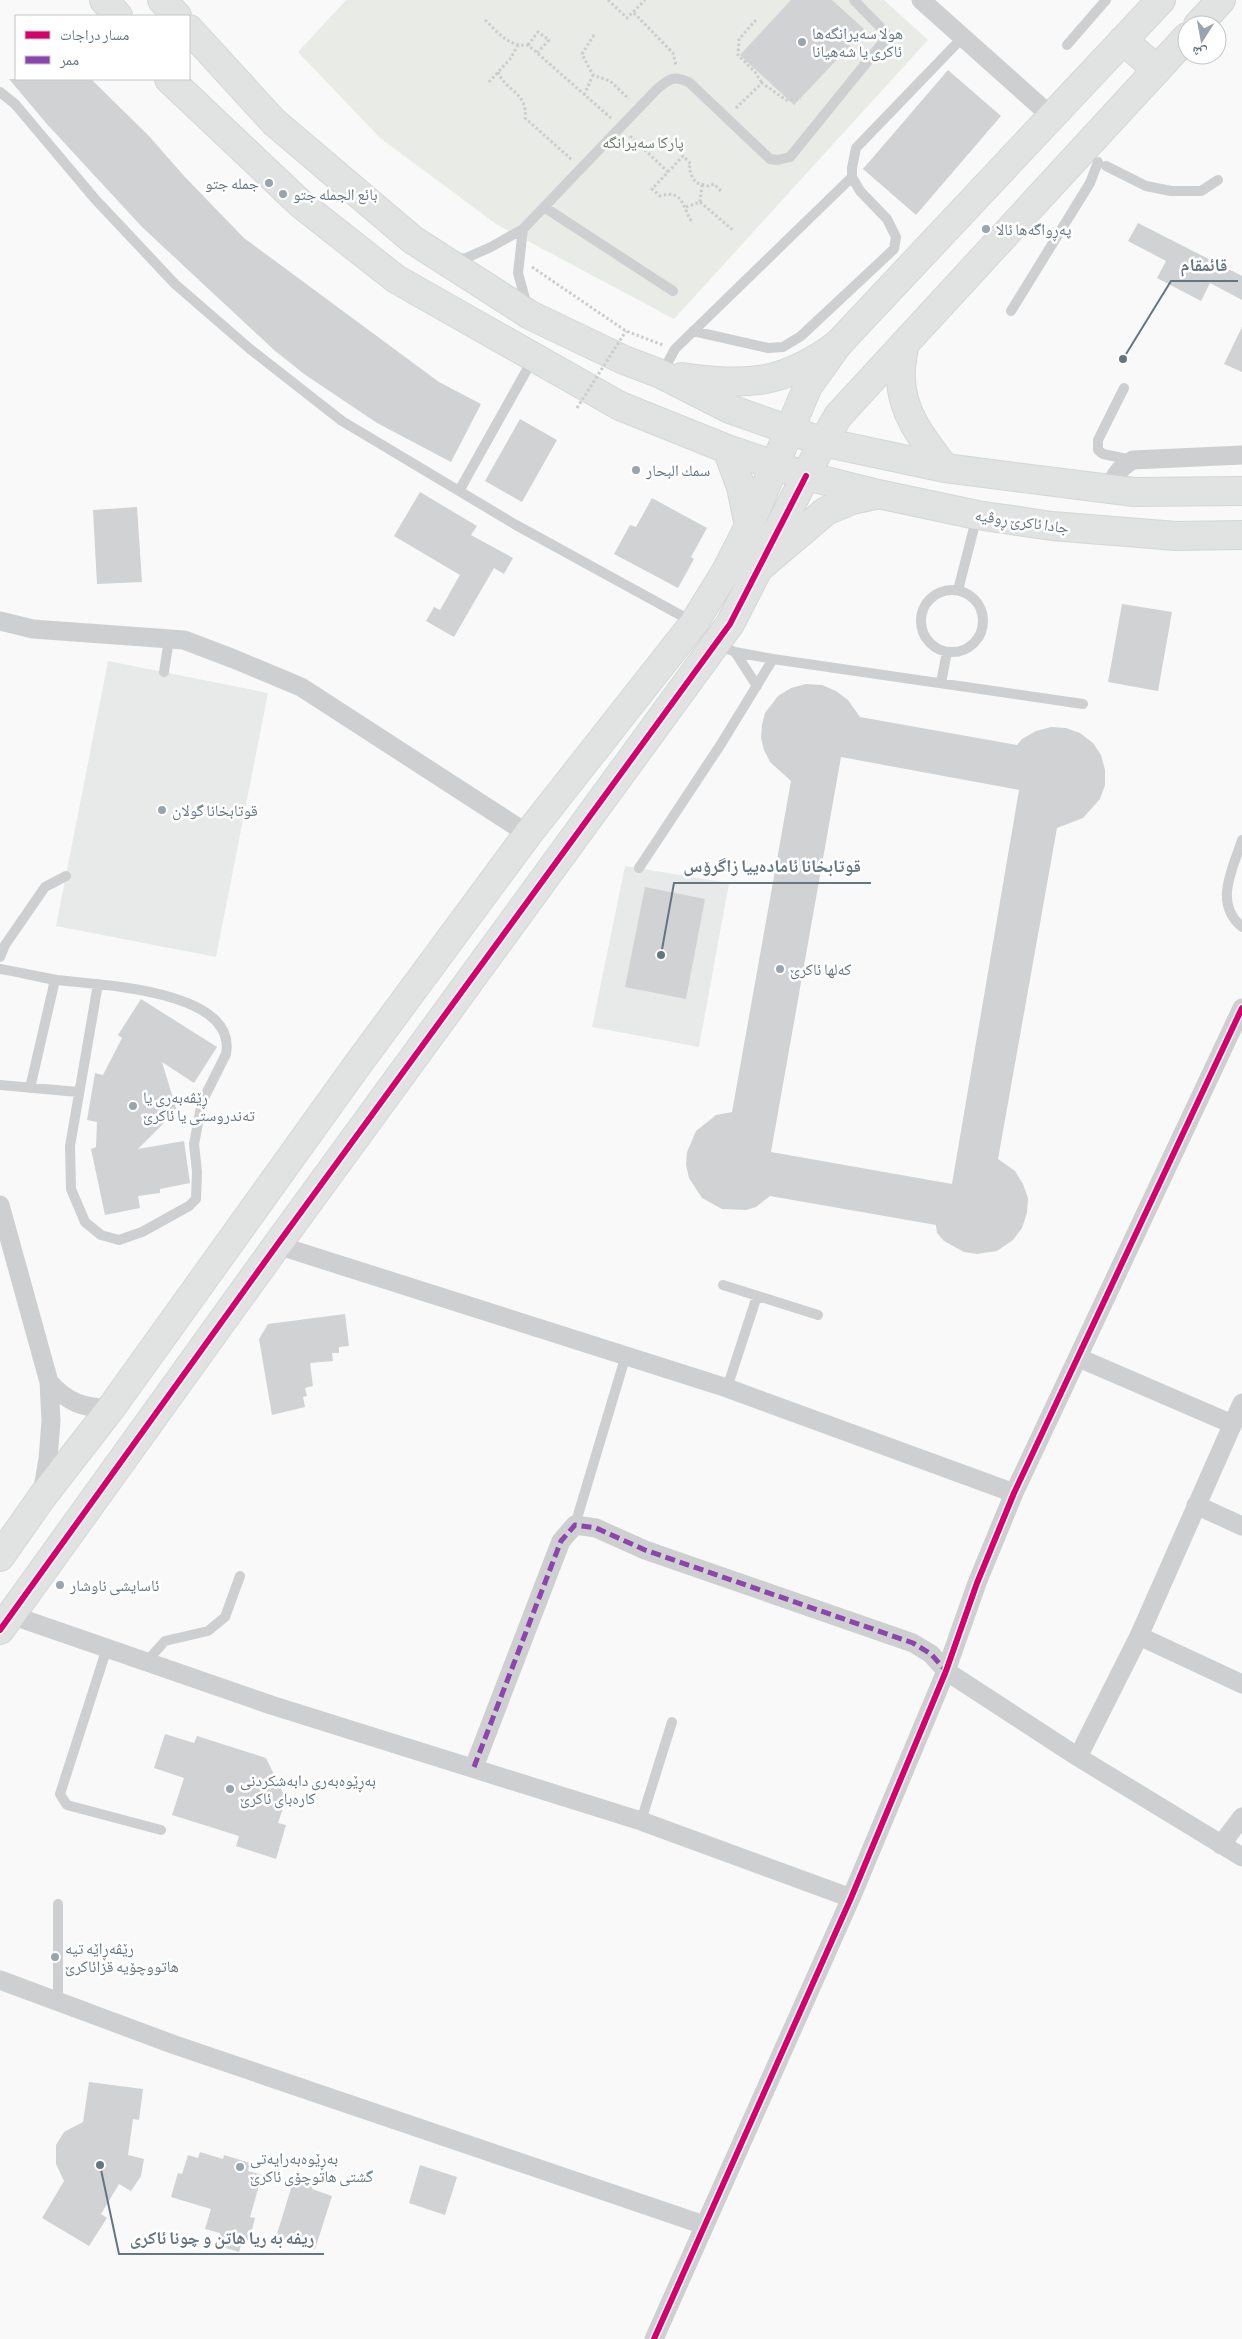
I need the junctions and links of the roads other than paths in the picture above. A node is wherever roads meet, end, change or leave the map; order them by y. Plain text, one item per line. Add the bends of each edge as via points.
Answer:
1 (104, 0) edge
2 (162, 0) edge
3 (854, 0) edge
4 (921, 0) edge
5 (1106, 0) edge
6 (1161, 0) edge
7 (1221, 0) edge
8 (117, 15) edge
9 (176, 15) edge
10 (1207, 15) edge
11 (190, 30) edge
12 (962, 38) junction
13 (1124, 40) junction
14 (1068, 45) dead end
15 (1177, 48) edge
16 (1157, 70) junction
17 (169, 80) edge
18 (0, 92) edge
19 (1050, 116) junction
20 (852, 177) junction
21 (1218, 180) dead end
22 (544, 207) junction
23 (523, 229) junction
24 (447, 262) junction
25 (673, 292) dead end
26 (1011, 311) dead end
27 (530, 314) junction
28 (693, 331) junction
29 (838, 344) junction
30 (904, 346) junction
31 (534, 357) junction
32 (661, 374) junction
33 (1124, 388) dead end
34 (790, 430) junction
35 (823, 442) junction
36 (727, 449) junction
37 (1242, 455) edge
38 (1133, 460) junction
39 (774, 464) junction
40 (945, 468) junction
41 (806, 476) junction
42 (1109, 489) junction
43 (459, 491) junction
44 (1242, 492) edge
45 (878, 494) junction
46 (977, 515) junction
47 (749, 526) junction
48 (1242, 535) edge
49 (760, 567) junction
50 (958, 590) junction
51 (0, 621) edge
52 (694, 623) junction
53 (169, 639) junction
54 (726, 648) junction
55 (947, 652) junction
56 (773, 659) junction
57 (164, 672) dead end
58 (941, 683) junction
59 (757, 686) junction
60 (1083, 704) dead end
61 (528, 834) junction
62 (1242, 840) edge
63 (639, 868) dead end
64 (66, 876) dead end
65 (1242, 927) edge
66 (0, 957) edge
67 (0, 970) edge
68 (54, 980) junction
69 (98, 984) junction
70 (1240, 1018) edge
71 (370, 1047) junction
72 (404, 1072) junction
73 (0, 1085) edge
74 (30, 1088) junction
75 (78, 1092) junction
76 (0, 1205) edge
77 (277, 1246) junction
78 (723, 1285) dead end
79 (757, 1296) junction
80 (818, 1315) dead end
81 (626, 1356) junction
82 (1079, 1358) junction
83 (49, 1382) junction
84 (727, 1388) junction
85 (1242, 1403) edge
86 (111, 1408) junction
87 (1232, 1424) junction
88 (1014, 1493) junction
89 (42, 1497) junction
90 (1196, 1505) junction
91 (575, 1525) junction
92 (1242, 1526) edge
93 (0, 1557) edge
94 (240, 1576) dead end
95 (6, 1622) edge
96 (1139, 1636) junction
97 (107, 1648) junction
98 (146, 1662) junction
99 (946, 1671) junction
100 (1242, 1684) edge
101 (672, 1722) dead end
102 (1078, 1756) junction
103 (474, 1767) junction
104 (1242, 1816) edge
105 (641, 1821) junction
106 (161, 1830) dead end
107 (1222, 1845) junction
108 (1242, 1857) edge
109 (851, 1898) junction
110 (58, 1904) dead end
111 (0, 1980) edge
112 (58, 2002) junction
113 (704, 2225) junction
114 (654, 2339) edge

1 - 8 main road
2 - 9 main road
3 - 22 lane via 885,32 884,41 790,156 770,159 690,83 670,78
4 - 12 street
5 - 14 lane
6 - 13 main road
7 - 10 main road
11 - 24 main road via 274,122 383,216
12 - 19 street
12 - 20 lane via 856,148
13 - 16 main road
13 - 19 main road
15 - 16 main road
16 - 30 main road
17 - 31 main road, جادا ئاکرێ ڕوڤیە via 302,206 396,279
18 - 43 lane via 15,104 95,198 175,284 250,350 342,421
19 - 29 main road
20 - 28 lane
20 - 28 lane via 860,191 887,220 896,237 894,249 883,260 801,336 783,347 768,348
21 - 26 lane via 1202,191 1171,191 1146,186 1102,164
22 - 23 lane
22 - 25 lane
23 - 24 lane via 466,258
23 - 27 lane via 518,273
24 - 27 main road
27 - 32 main road via 624,360
28 - 32 lane via 675,349
29 - 32 main road via 797,370 759,381 727,383
29 - 34 main road via 808,386
30 - 35 main road via 838,416
30 - 40 main road via 900,379 907,409 918,432
31 - 36 main road, جادا ئاکرێ ڕوڤیە via 620,406
31 - 43 lane
32 - 34 main road via 730,409
33 - 38 lane via 1098,440 1098,450
34 - 35 main road
34 - 39 main road
35 - 40 main road
35 - 41 main road
36 - 39 main road, جادا ئاکرێ ڕوڤیە
36 - 47 main road via 741,487
37 - 38 street
38 - 42 street via 1121,466
39 - 41 main road, جادا ئاکرێ ڕوڤیە
39 - 47 main road
40 - 42 main road
41 - 45 main road, جادا ئاکرێ ڕوڤیە
41 - 49 main road
42 - 44 main road
43 - 52 lane
45 - 46 main road, جادا ئاکرێ ڕوڤیە
45 - 49 main road via 826,511
46 - 48 main road, جادا ئاکرێ ڕوڤیە via 1052,526 1157,534
46 - 50 lane
47 - 52 main road
49 - 54 main road via 730,624
50 - 55 lane via 975,600 984,617 983,627 974,644 966,650
50 - 55 lane via 947,590 928,601 921,621 922,632 928,641
51 - 53 street via 33,629
52 - 61 main road
53 - 57 lane
53 - 61 street via 184,640 301,687
54 - 56 lane
54 - 59 lane
54 - 72 main road
55 - 58 lane
56 - 58 lane
56 - 59 lane
58 - 60 lane
59 - 63 lane
61 - 71 main road
62 - 65 lane via 1226,889 1227,906
64 - 66 lane via 45,887
67 - 68 lane
68 - 69 lane
68 - 74 lane
69 - 75 lane
69 - 75 lane via 156,992 184,1001 210,1016 225,1034 226,1054 202,1102 194,1144 196,1199 142,1232 120,1240 101,1235 85,1222 70,1189 70,1146
70 - 82 street
71 - 72 main road
71 - 86 main road
72 - 77 main road
73 - 74 lane
74 - 75 lane
76 - 83 street
77 - 81 street
77 - 95 main road
78 - 79 lane
79 - 80 lane
79 - 84 lane
81 - 84 street
81 - 91 lane
82 - 87 street
82 - 88 street
83 - 86 street via 76,1404 93,1409
83 - 89 street via 51,1421
84 - 88 street
85 - 87 street
86 - 89 main road
87 - 90 street
88 - 99 street
89 - 93 main road
90 - 92 street
90 - 96 street
91 - 99 street via 596,1528 645,1550 913,1643 931,1654
91 - 103 street via 561,1541
94 - 98 lane via 225,1617 208,1631 165,1641
95 - 97 street
96 - 100 street
96 - 102 street
97 - 98 street
97 - 106 lane via 60,1794 67,1804
98 - 103 street via 271,1705
99 - 102 street
99 - 109 street
101 - 105 lane
102 - 107 street
103 - 105 street
104 - 107 street
105 - 109 street
107 - 108 street
109 - 113 street
110 - 112 lane
111 - 112 street
112 - 113 street
113 - 114 street

